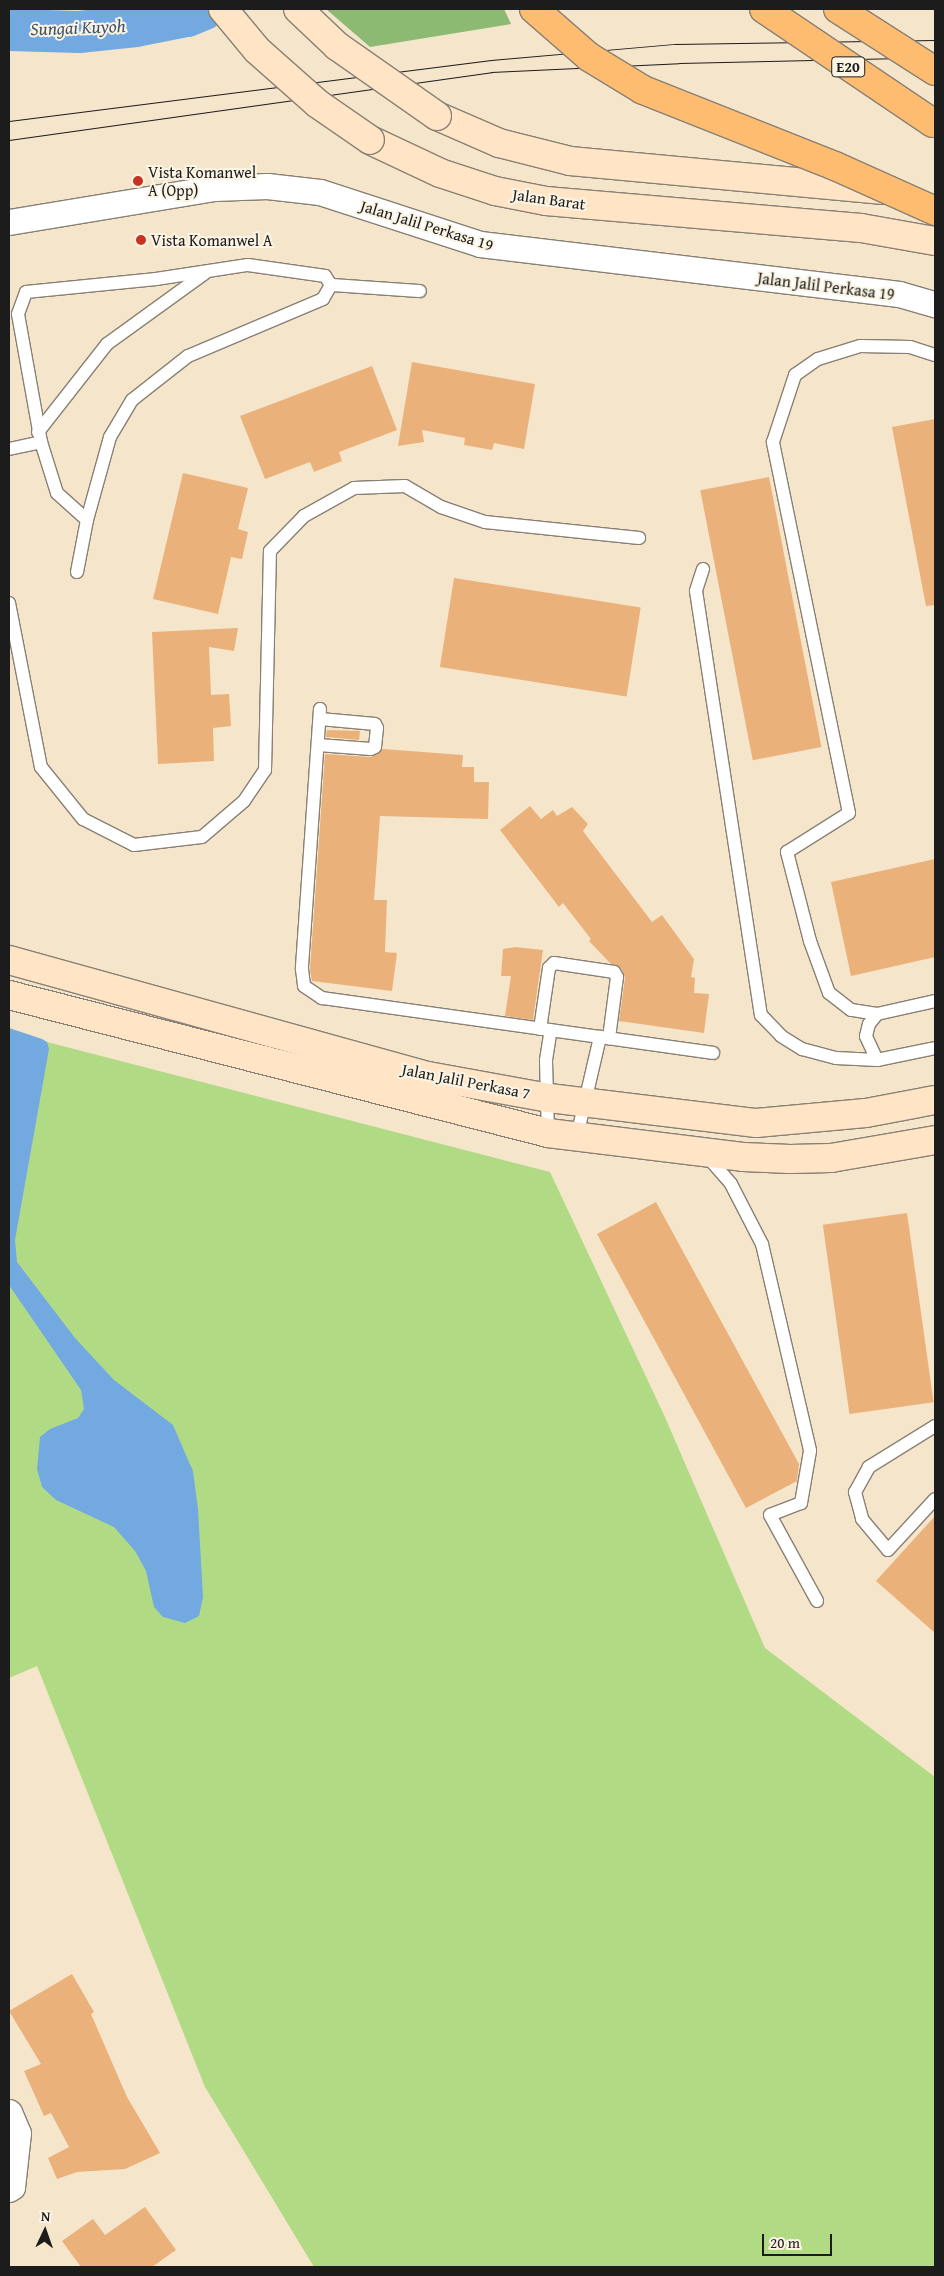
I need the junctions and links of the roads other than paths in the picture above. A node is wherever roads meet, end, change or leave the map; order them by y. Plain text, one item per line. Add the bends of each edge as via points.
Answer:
1 (223, 9) edge
2 (298, 9) edge
3 (534, 9) edge
4 (764, 9) edge
5 (838, 9) edge
6 (935, 71) edge
7 (933, 123) dead end
8 (935, 199) edge
9 (935, 211) edge
10 (9, 222) edge
11 (935, 241) edge
12 (207, 271) junction
13 (331, 285) junction
14 (420, 291) dead end
15 (935, 304) edge
16 (935, 355) edge
17 (39, 437) junction
18 (9, 448) edge
19 (87, 520) junction
20 (639, 538) dead end
21 (703, 568) dead end
22 (77, 572) dead end
23 (9, 603) edge
24 (318, 746) junction
25 (9, 960) edge
26 (9, 995) edge
27 (935, 1001) edge
28 (877, 1014) junction
29 (546, 1030) junction
30 (605, 1038) junction
31 (935, 1048) edge
32 (713, 1053) dead end
33 (877, 1060) junction
34 (549, 1098) junction
35 (935, 1100) edge
36 (582, 1102) junction
37 (548, 1133) junction
38 (577, 1136) junction
39 (935, 1140) edge
40 (704, 1152) junction
41 (935, 1426) edge
42 (935, 1499) edge
43 (817, 1601) dead end
44 (9, 2112) edge
45 (10, 2188) edge

1 - 11 street, Jalan Barat, bridge via 257,50 318,104 370,140 440,173 495,191 546,201 861,228
2 - 8 street, bridge via 337,46 438,116 499,143 570,161 881,190
3 - 9 highway, bridge via 589,57 643,90 835,166
4 - 7 highway, E20, bridge
5 - 6 highway, E20, bridge
10 - 15 street, Jalan Jalil Perkasa 19 via 214,188 267,186 320,192 480,244 899,294
12 - 13 lane via 248,265 325,276
12 - 17 lane via 107,344
12 - 17 lane via 26,292 18,314
13 - 14 lane
13 - 19 lane via 323,298 188,356 132,400 110,437
16 - 28 lane via 910,347 860,346 818,359 796,376 773,442 849,813 787,852 810,941 829,993 851,1010
17 - 18 lane
17 - 19 lane via 57,493
19 - 22 lane
20 - 23 lane via 485,522 441,507 405,486 354,488 304,516 270,551 264,770 244,801 202,837 134,845 83,819 41,767
21 - 33 lane via 696,591 761,1014 781,1036 802,1049 836,1058
24 - 24 lane via 320,714 375,724 377,728 375,747 371,750
24 - 29 lane via 302,969 304,986 322,998
25 - 34 street, Jalan Jalil Perkasa 7 via 419,1073
26 - 37 street, Jalan Jalil Perkasa 7
27 - 28 lane
28 - 33 lane via 869,1024 866,1036
29 - 30 lane
29 - 30 lane via 549,968 554,963 614,972 617,977
29 - 34 lane
30 - 32 lane
30 - 36 lane
31 - 33 lane
34 - 36 street, Jalan Jalil Perkasa 7
34 - 37 lane
35 - 36 street, Jalan Jalil Perkasa 7 via 866,1113 756,1123
36 - 38 lane
37 - 38 street, Jalan Jalil Perkasa 7
38 - 40 street, Jalan Jalil Perkasa 7
39 - 40 street, Jalan Jalil Perkasa 7 via 831,1158 743,1157
40 - 43 lane via 731,1184 762,1244 810,1452 801,1503 770,1515
41 - 42 lane via 869,1467 855,1492 862,1519 888,1550
44 - 45 street via 18,2133

